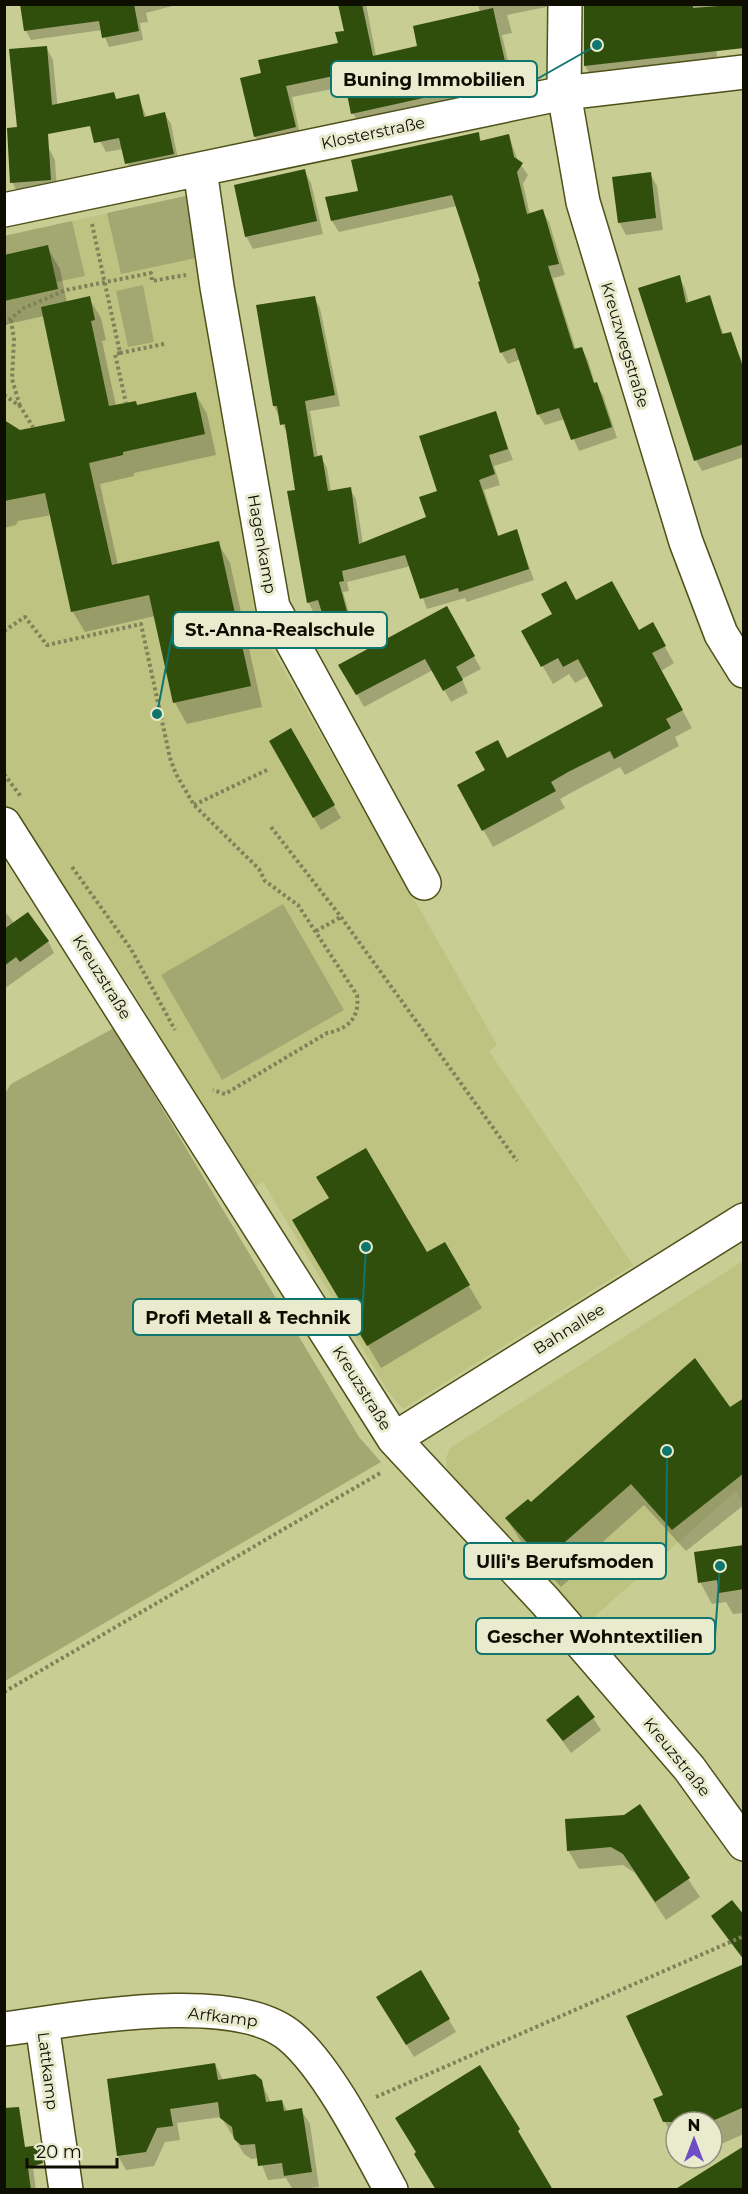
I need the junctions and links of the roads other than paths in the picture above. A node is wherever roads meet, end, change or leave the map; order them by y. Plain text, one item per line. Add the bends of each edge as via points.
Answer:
1 (565, 4) edge
2 (744, 72) edge
3 (564, 93) junction
4 (200, 170) junction
5 (4, 210) edge
6 (744, 672) edge
7 (16, 814) edge
8 (424, 883) dead end
9 (744, 1220) edge
10 (405, 1450) junction
11 (744, 1844) edge
12 (42, 2024) junction
13 (4, 2030) edge
14 (66, 2190) edge
15 (391, 2190) edge

1 - 3 street, Kreuzwegstraße
2 - 3 street, Klosterstraße
3 - 4 street, Klosterstraße
3 - 6 street, Kreuzwegstraße via 583,202 658,456 721,634
4 - 5 street, Klosterstraße
4 - 8 street, Hagenkamp via 273,607
7 - 10 street, Kreuzstraße
9 - 10 street, Bahnallee
10 - 11 street, Kreuzstraße via 545,1601 689,1768
12 - 13 street, Arfkamp
12 - 14 street, Lattkamp
12 - 15 street, Arfkamp via 100,2015 194,2011 264,2021 291,2036 306,2052

